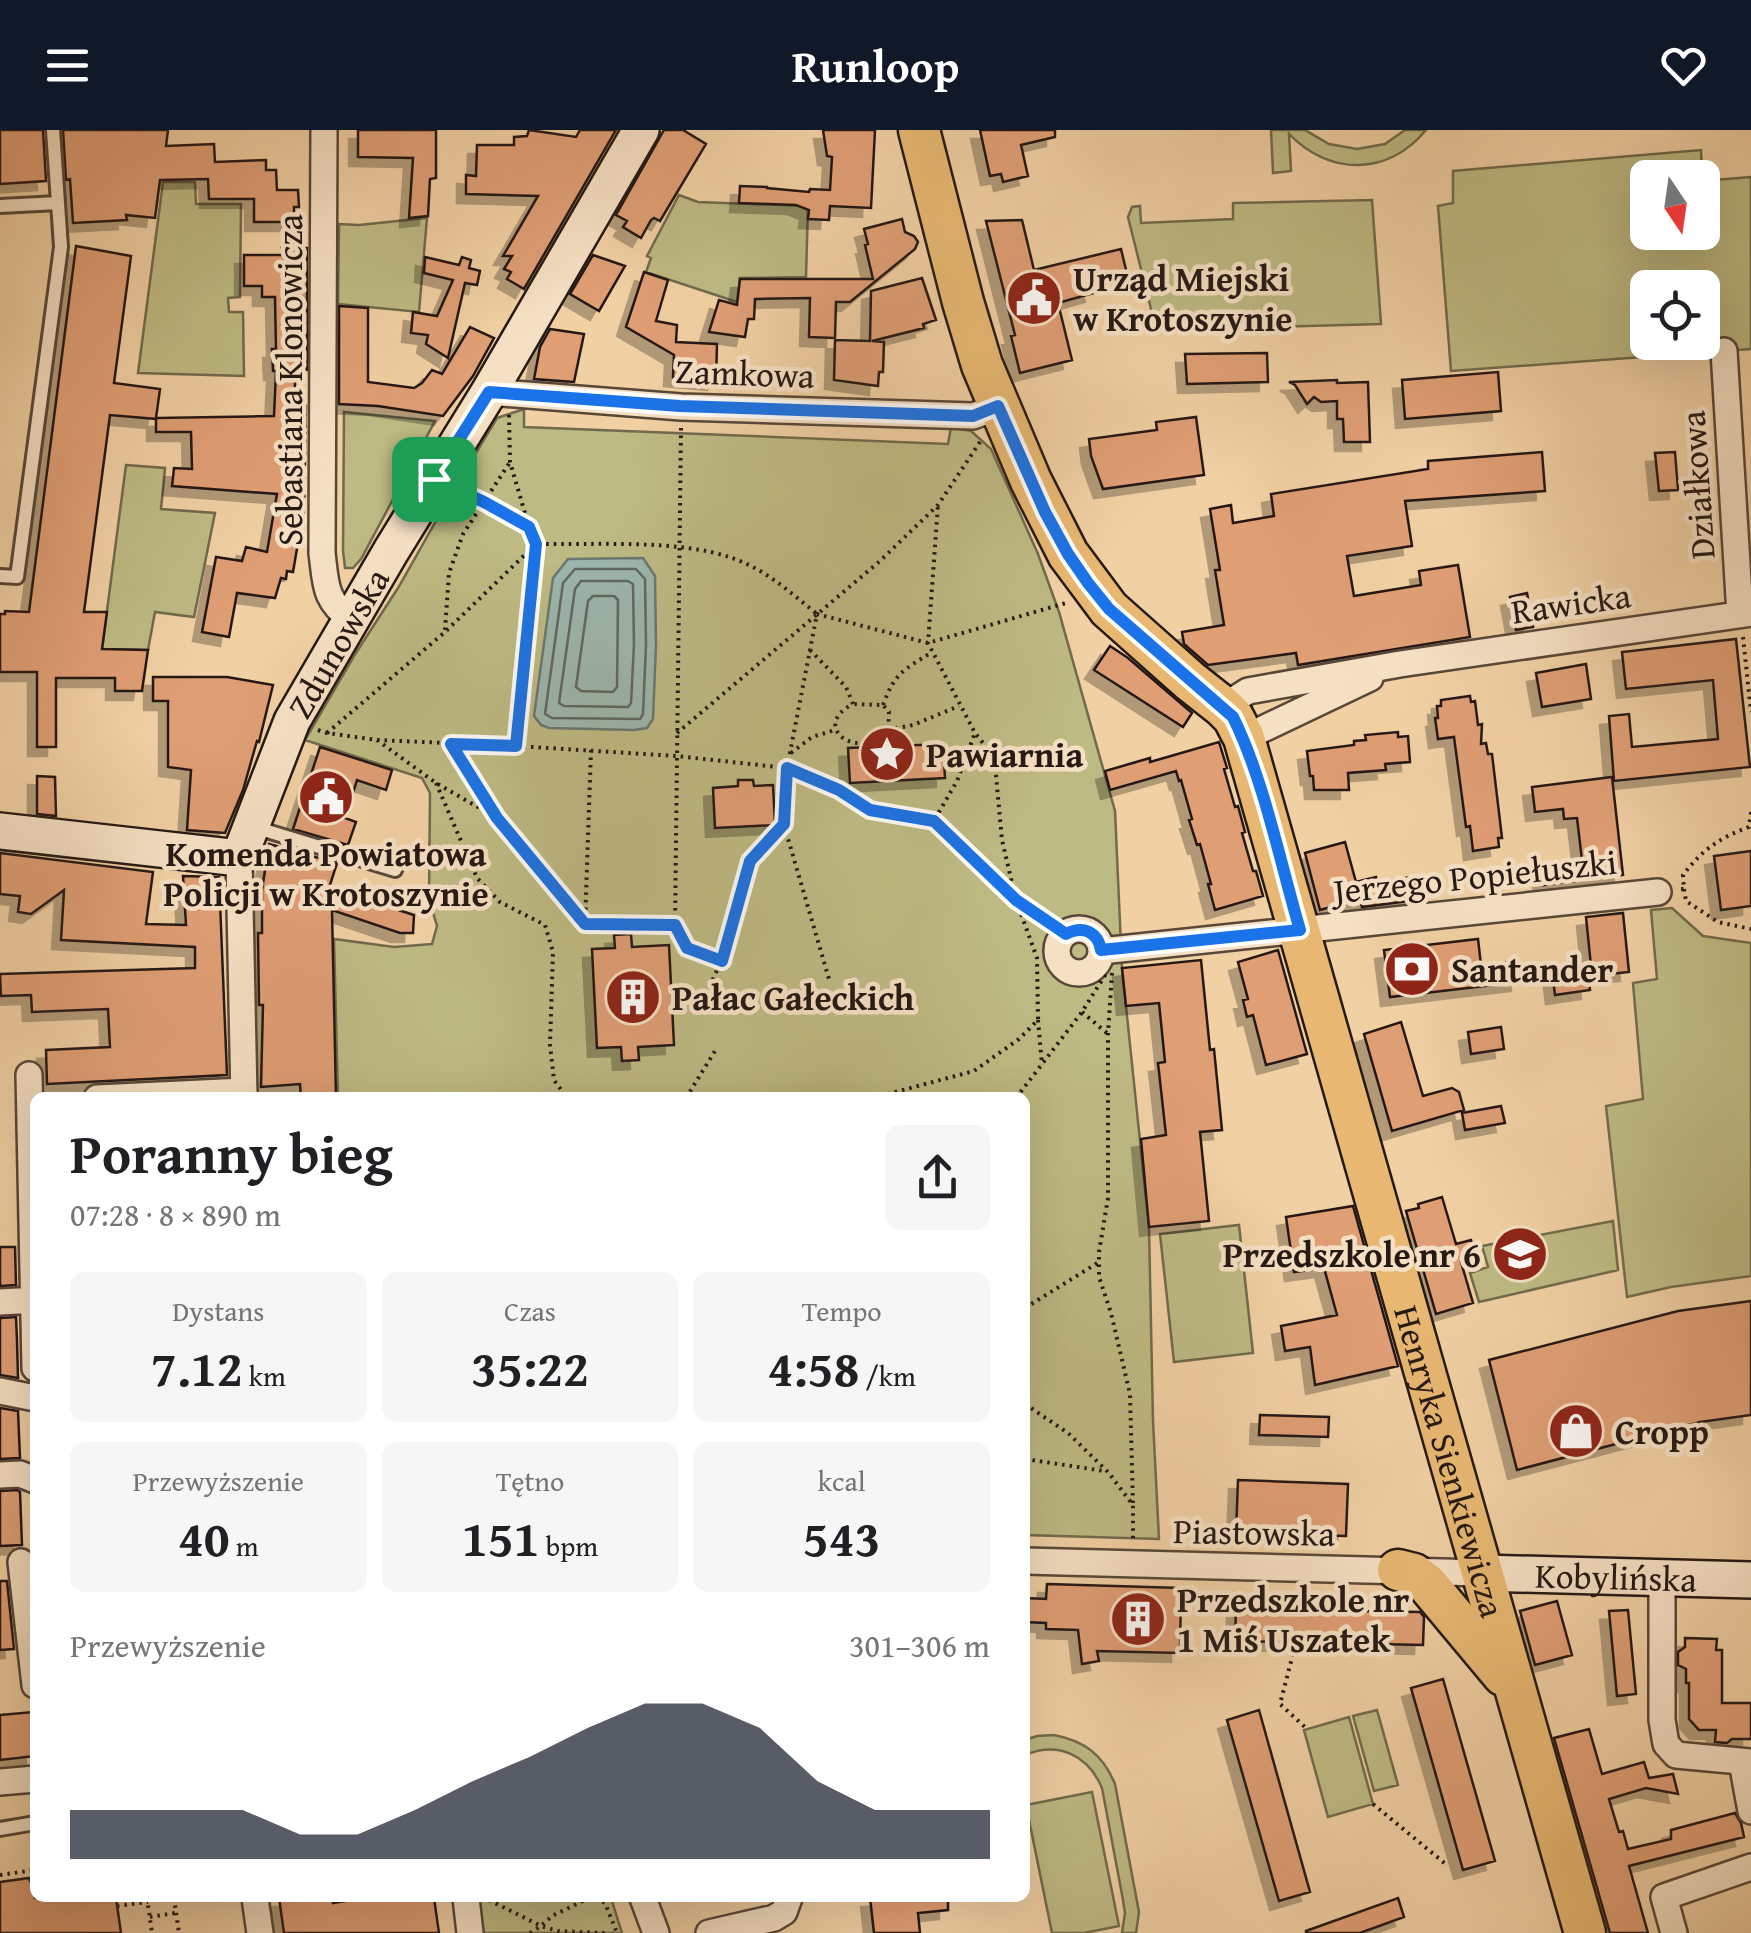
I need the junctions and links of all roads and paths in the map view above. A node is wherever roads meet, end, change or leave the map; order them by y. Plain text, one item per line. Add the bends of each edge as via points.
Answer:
1 (53, 130) edge
2 (324, 130) edge
3 (640, 130) edge
4 (918, 130) edge
5 (58, 203) junction
6 (0, 206) edge
7 (1724, 351) dead end
8 (499, 402) junction
9 (680, 406) junction
10 (990, 422) junction
11 (510, 462) junction
12 (434, 479) junction
13 (484, 502) junction
14 (938, 505) junction
15 (529, 527) junction
16 (536, 544) junction
17 (681, 546) junction
18 (0, 576) edge
19 (1070, 601) dead end
20 (817, 614) junction
21 (1745, 619) edge
22 (352, 620) junction
23 (445, 632) junction
24 (928, 643) junction
25 (810, 650) junction
26 (933, 652) junction
27 (1400, 664) junction
28 (853, 704) junction
29 (883, 704) junction
30 (961, 705) junction
31 (1751, 712) edge
32 (1234, 723) junction
33 (308, 726) dead end
34 (835, 730) junction
35 (888, 730) junction
36 (327, 733) junction
37 (677, 733) junction
38 (975, 733) junction
39 (377, 740) junction
40 (451, 744) junction
41 (516, 746) junction
42 (592, 750) junction
43 (790, 754) junction
44 (676, 756) junction
45 (787, 768) junction
46 (436, 783) junction
47 (1751, 812) edge
48 (497, 818) junction
49 (934, 821) junction
50 (784, 824) junction
51 (1750, 827) edge
52 (0, 831) edge
53 (246, 842) junction
54 (394, 870) dead end
55 (1684, 888) junction
56 (1658, 892) joint
57 (1016, 900) junction
58 (585, 924) junction
59 (675, 925) junction
60 (1751, 929) edge
61 (1300, 930) junction
62 (1066, 934) junction
63 (1101, 950) junction
64 (722, 961) junction
65 (829, 978) dead end
66 (707, 993) dead end
67 (1082, 1012) junction
68 (1038, 1020) junction
69 (1108, 1034) junction
70 (715, 1051) dead end
71 (1042, 1065) junction
72 (244, 1092) edge
73 (563, 1092) edge
74 (690, 1092) edge
75 (895, 1092) edge
76 (1021, 1092) edge
77 (1099, 1262) junction
78 (30, 1300) edge
79 (0, 1302) edge
80 (1030, 1305) edge
81 (0, 1391) edge
82 (30, 1397) edge
83 (1030, 1407) edge
84 (1030, 1460) edge
85 (1108, 1472) junction
86 (0, 1475) edge
87 (30, 1478) edge
88 (1132, 1505) junction
89 (1132, 1545) dead end
90 (1030, 1560) edge
91 (19, 1562) edge
92 (1398, 1570) junction
93 (1481, 1573) junction
94 (1662, 1577) junction
95 (1751, 1580) edge
96 (30, 1647) edge
97 (1293, 1654) dead end
98 (1515, 1689) junction
99 (1307, 1728) dead end
100 (1746, 1762) edge
101 (30, 1779) edge
102 (0, 1782) edge
103 (1372, 1804) dead end
104 (1751, 1812) edge
105 (30, 1825) edge
106 (0, 1829) edge
107 (1448, 1866) dead end
108 (1751, 1867) edge
109 (30, 1871) edge
110 (0, 1875) edge
111 (137, 1902) edge
112 (147, 1902) edge
113 (175, 1902) edge
114 (256, 1902) edge
115 (466, 1902) edge
116 (492, 1902) edge
117 (583, 1902) edge
118 (602, 1902) edge
119 (645, 1902) edge
120 (788, 1902) edge
121 (117, 1906) dead end
122 (176, 1913) junction
123 (150, 1917) junction
124 (542, 1926) junction
125 (152, 1933) edge
126 (180, 1933) edge
127 (260, 1933) edge
128 (470, 1933) edge
129 (530, 1933) edge
130 (606, 1933) edge
131 (617, 1933) edge
132 (656, 1933) edge
133 (709, 1933) edge
134 (1584, 1933) edge
135 (1674, 1933) edge

1 - 5 lane
2 - 22 street, Sebastiana Klonowicza via 322,553 327,592
3 - 8 street, Zdunowska
4 - 10 main road via 982,365
5 - 6 lane
5 - 18 lane via 60,248 17,577
7 - 21 street, Działkowa
8 - 9 street, Zamkowa
8 - 11 path
8 - 12 street, Zdunowska
9 - 10 street, Zamkowa via 973,416
9 - 17 path
10 - 14 path
10 - 32 main road via 1068,554 1109,609
11 - 13 path
11 - 15 path
12 - 13 path
12 - 22 street, Zdunowska
13 - 15 path
13 - 23 path via 448,573
14 - 20 path
14 - 24 path
15 - 16 path
16 - 17 path
16 - 23 path
16 - 41 path
17 - 20 path via 733,558 777,581
17 - 37 path
19 - 24 path
20 - 24 path
20 - 25 path
20 - 37 path
21 - 27 street, Rawicka
21 - 31 path
22 - 53 street, Zdunowska via 292,721
23 - 36 path
24 - 26 path
25 - 28 path
25 - 43 path
26 - 29 path via 897,674
26 - 30 path
27 - 32 street, Rawicka
27 - 32 street, Rawicka via 1248,691
28 - 29 path
28 - 34 path via 837,715
29 - 35 path
30 - 35 path
30 - 38 path
32 - 61 main road, Henryka Sienkiewicza
33 - 36 path
34 - 35 path via 864,743
34 - 43 path
36 - 39 path
37 - 44 path
38 - 49 path
38 - 57 path via 996,776
39 - 40 path
39 - 46 path
40 - 41 path
40 - 48 path
41 - 42 path
42 - 44 path
42 - 58 path
43 - 45 path
44 - 45 path
44 - 59 path
45 - 49 path via 870,810
45 - 50 path
46 - 48 path
46 - 73 path via 476,878 500,902 545,925 553,952 550,1045 554,1080
47 - 51 path
48 - 58 path
49 - 57 path
50 - 64 path via 750,861
50 - 65 path
51 - 55 path via 1698,856 1682,875
52 - 53 street
53 - 54 lane
53 - 72 street, Zdunowska
55 - 56 path
55 - 60 path via 1686,901 1718,922
56 - 61 street, Jerzego Popiełuszki
57 - 62 path
57 - 68 path via 1036,958
58 - 59 path
59 - 64 path via 687,948
61 - 63 street, Jerzego Popiełuszki
61 - 93 main road, Henryka Sienkiewicza
62 - 63 street via 1086,930
62 - 63 street via 1057,953 1070,971 1091,970
64 - 66 path
67 - 69 path
67 - 69 path via 1112,964
67 - 71 path
68 - 71 path
68 - 75 path via 974,1071
69 - 77 path via 1108,1198
70 - 74 path
71 - 76 path
77 - 80 path
77 - 88 path via 1130,1394
78 - 79 street
81 - 82 street
83 - 85 path
84 - 85 path
85 - 88 path
86 - 87 street
88 - 89 path
90 - 92 street, Piastowska
91 - 96 street
92 - 93 street, Piastowska
92 - 98 main road via 1427,1584
93 - 94 street, Kobylińska
93 - 98 main road, Henryka Sienkiewicza
94 - 95 street, Kobylińska
94 - 100 street via 1666,1744 1676,1754
97 - 99 path via 1280,1704
98 - 134 main road, Henryka Sienkiewicza
100 - 104 street
101 - 102 street
103 - 107 path
105 - 106 lane
108 - 135 street via 1664,1897
109 - 110 path
111 - 121 path
112 - 123 path
113 - 122 path
114 - 127 street
115 - 128 street
116 - 124 path
117 - 124 path
118 - 131 path
119 - 132 street
120 - 133 street via 774,1918
122 - 123 path
122 - 126 path
123 - 125 path
124 - 129 path
124 - 130 path

